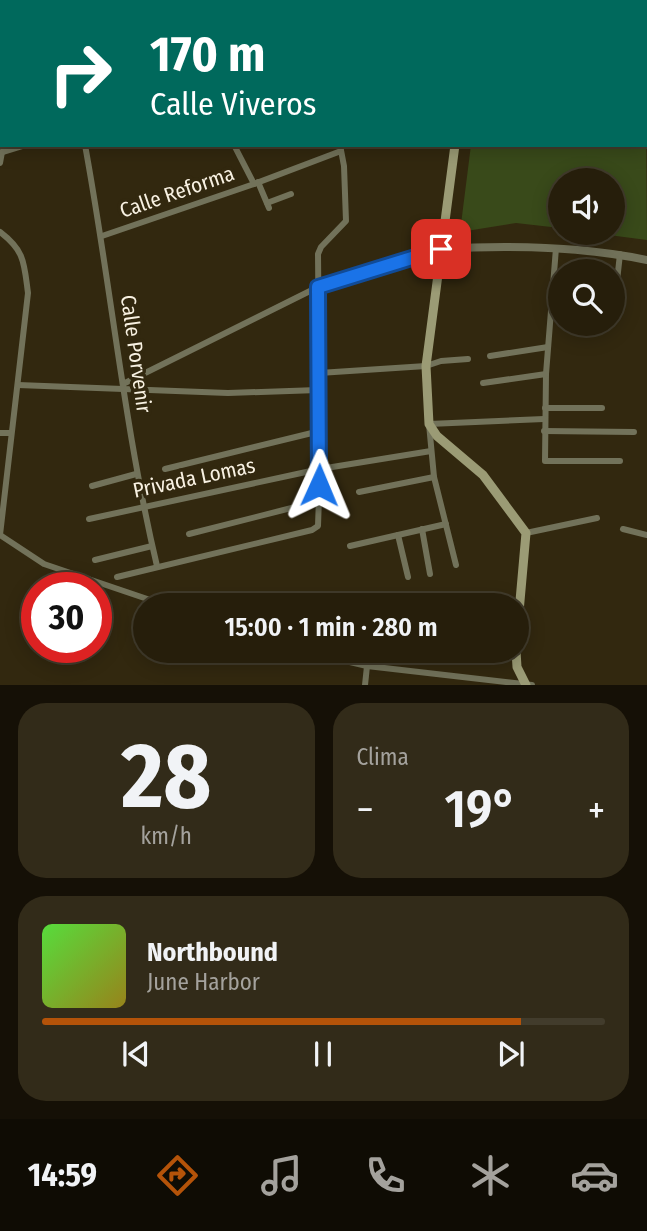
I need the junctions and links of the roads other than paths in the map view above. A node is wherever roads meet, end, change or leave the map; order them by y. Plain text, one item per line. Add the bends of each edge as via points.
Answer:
1 (19, 147) edge
2 (85, 147) edge
3 (235, 147) edge
4 (455, 147) edge
5 (341, 148) edge
6 (1, 152) edge
7 (0, 163) edge
8 (256, 183) junction
9 (290, 194) dead end
10 (0, 232) edge
11 (102, 236) junction
12 (556, 248) junction
13 (441, 249) junction
14 (620, 254) junction
15 (619, 259) edge
16 (647, 260) edge
17 (318, 287) junction
18 (548, 347) junction
19 (490, 356) dead end
20 (468, 359) dead end
21 (426, 366) junction
22 (319, 373) junction
23 (546, 374) junction
24 (483, 383) dead end
25 (18, 385) junction
26 (123, 387) junction
27 (318, 390) junction
28 (545, 408) junction
29 (602, 408) dead end
30 (544, 419) junction
31 (429, 425) junction
32 (320, 431) junction
33 (544, 431) junction
34 (634, 432) dead end
35 (0, 433) edge
36 (12, 433) junction
37 (431, 451) junction
38 (620, 461) dead end
39 (320, 469) junction
40 (165, 470) dead end
41 (136, 474) junction
42 (434, 478) junction
43 (92, 486) dead end
44 (359, 492) dead end
45 (319, 501) junction
46 (143, 508) junction
47 (89, 519) dead end
48 (597, 519) dead end
49 (446, 524) junction
50 (422, 529) junction
51 (623, 529) dead end
52 (526, 533) junction
53 (190, 534) dead end
54 (0, 535) edge
55 (398, 535) junction
56 (647, 535) edge
57 (152, 546) junction
58 (350, 547) dead end
59 (95, 560) dead end
60 (456, 565) dead end
61 (157, 566) junction
62 (430, 574) dead end
63 (117, 577) dead end
64 (408, 577) dead end
65 (521, 593) edge
66 (133, 594) edge
67 (354, 663) edge
68 (517, 663) edge
69 (367, 666) junction
70 (365, 685) edge
71 (526, 685) edge
72 (532, 685) edge

1 - 6 street
2 - 11 street, Calle Porvenir
3 - 8 street
4 - 13 main road
5 - 8 street, Calle Reforma
5 - 17 street via 346,221 318,254
6 - 7 street
8 - 9 street via 268,206
8 - 11 street, Calle Reforma
10 - 25 street via 23,257 28,293
11 - 26 street, Calle Porvenir
12 - 13 street
12 - 14 street
12 - 18 street
13 - 17 street
13 - 21 main road
14 - 15 street
14 - 16 street
17 - 22 street
17 - 26 street
18 - 19 street
18 - 23 street
20 - 21 street
21 - 22 street
21 - 31 main road
22 - 27 street
23 - 24 street
23 - 28 street
25 - 26 street
25 - 36 street
26 - 27 street via 228,393
26 - 41 street, Calle Porvenir
27 - 32 street
28 - 29 street
28 - 30 street
30 - 31 street
30 - 33 street
31 - 37 street
31 - 52 main road via 483,475
32 - 39 street
32 - 40 street
33 - 34 street
33 - 38 street via 545,461
35 - 36 street
36 - 54 street
37 - 39 street, Privada Lomas
37 - 42 street
39 - 45 street
39 - 46 street, Privada Lomas
41 - 43 street
41 - 46 street, Calle Porvenir
42 - 44 street
42 - 49 street
45 - 53 street
45 - 61 street via 318,526 312,530
46 - 47 street, Privada Lomas
46 - 57 street, Calle Porvenir
48 - 52 street
49 - 50 street
49 - 60 street
50 - 55 street
50 - 62 street
51 - 56 street
52 - 65 main road
54 - 66 street via 44,564
55 - 58 street
55 - 64 street
57 - 59 street
57 - 61 street, Calle Porvenir
61 - 63 street
67 - 69 street
68 - 71 main road
69 - 70 street
69 - 71 street
71 - 72 street

